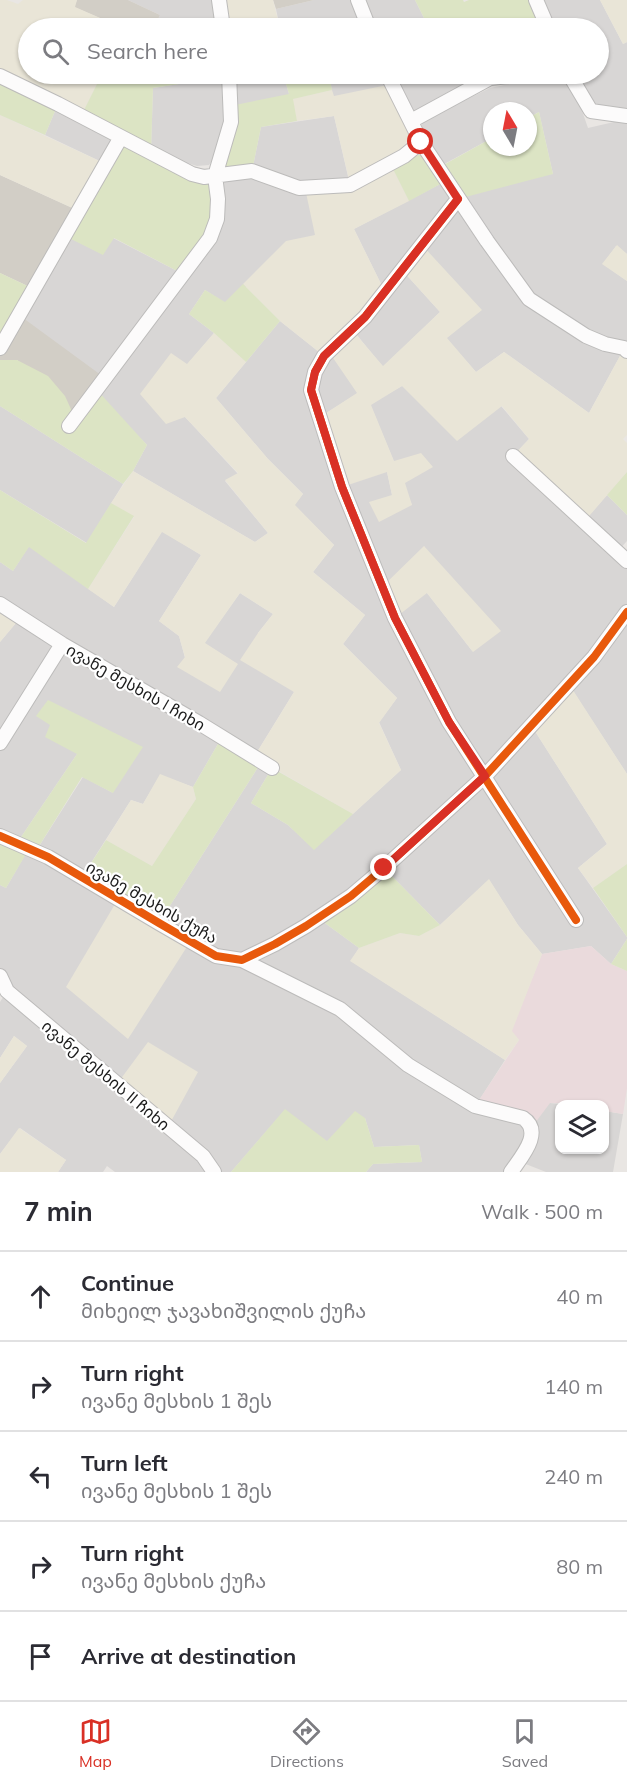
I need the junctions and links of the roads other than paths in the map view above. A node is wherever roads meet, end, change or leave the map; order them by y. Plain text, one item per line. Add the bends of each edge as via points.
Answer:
1 (219, 0) edge
2 (358, 0) edge
3 (536, 0) edge
4 (222, 18) edge
5 (365, 18) edge
6 (544, 18) edge
7 (0, 76) edge
8 (229, 84) edge
9 (392, 84) edge
10 (479, 84) edge
11 (575, 84) edge
12 (627, 117) edge
13 (411, 121) junction
14 (121, 137) junction
15 (421, 142) junction
16 (215, 176) junction
17 (458, 199) junction
18 (0, 348) edge
19 (627, 351) edge
20 (69, 426) dead end
21 (513, 456) dead end
22 (627, 561) edge
23 (0, 604) edge
24 (627, 612) edge
25 (62, 644) junction
26 (0, 743) edge
27 (272, 768) dead end
28 (485, 776) junction
29 (0, 836) edge
30 (576, 920) dead end
31 (242, 960) junction
32 (0, 976) edge
33 (214, 1172) edge
34 (511, 1172) edge

1 - 4 street
2 - 5 street
3 - 6 street
7 - 14 street
8 - 16 street via 231,122
9 - 13 street
10 - 13 street
11 - 12 street via 591,111
13 - 15 street
14 - 16 street via 192,174
14 - 18 street
15 - 16 street via 404,156 350,185 299,188 252,171
15 - 17 street
16 - 20 street via 217,219 210,238
17 - 19 street via 529,299 586,336
17 - 28 street via 365,317 324,356 311,390 342,487 395,618 449,722
21 - 22 street
23 - 25 street, ივანე მესხის I ჩიხი
24 - 28 street via 594,657
25 - 26 street
25 - 27 street, ივანე მესხის I ჩიხი
28 - 30 street
28 - 31 street via 351,896
29 - 31 street, ივანე მესხის ქუჩა via 48,856 216,956
31 - 34 street, ივანე მესხის ქუჩა via 340,1009 408,1065 476,1106 529,1122 531,1140
32 - 33 street, ივანე მესხის II ჩიხი via 7,992 203,1156

